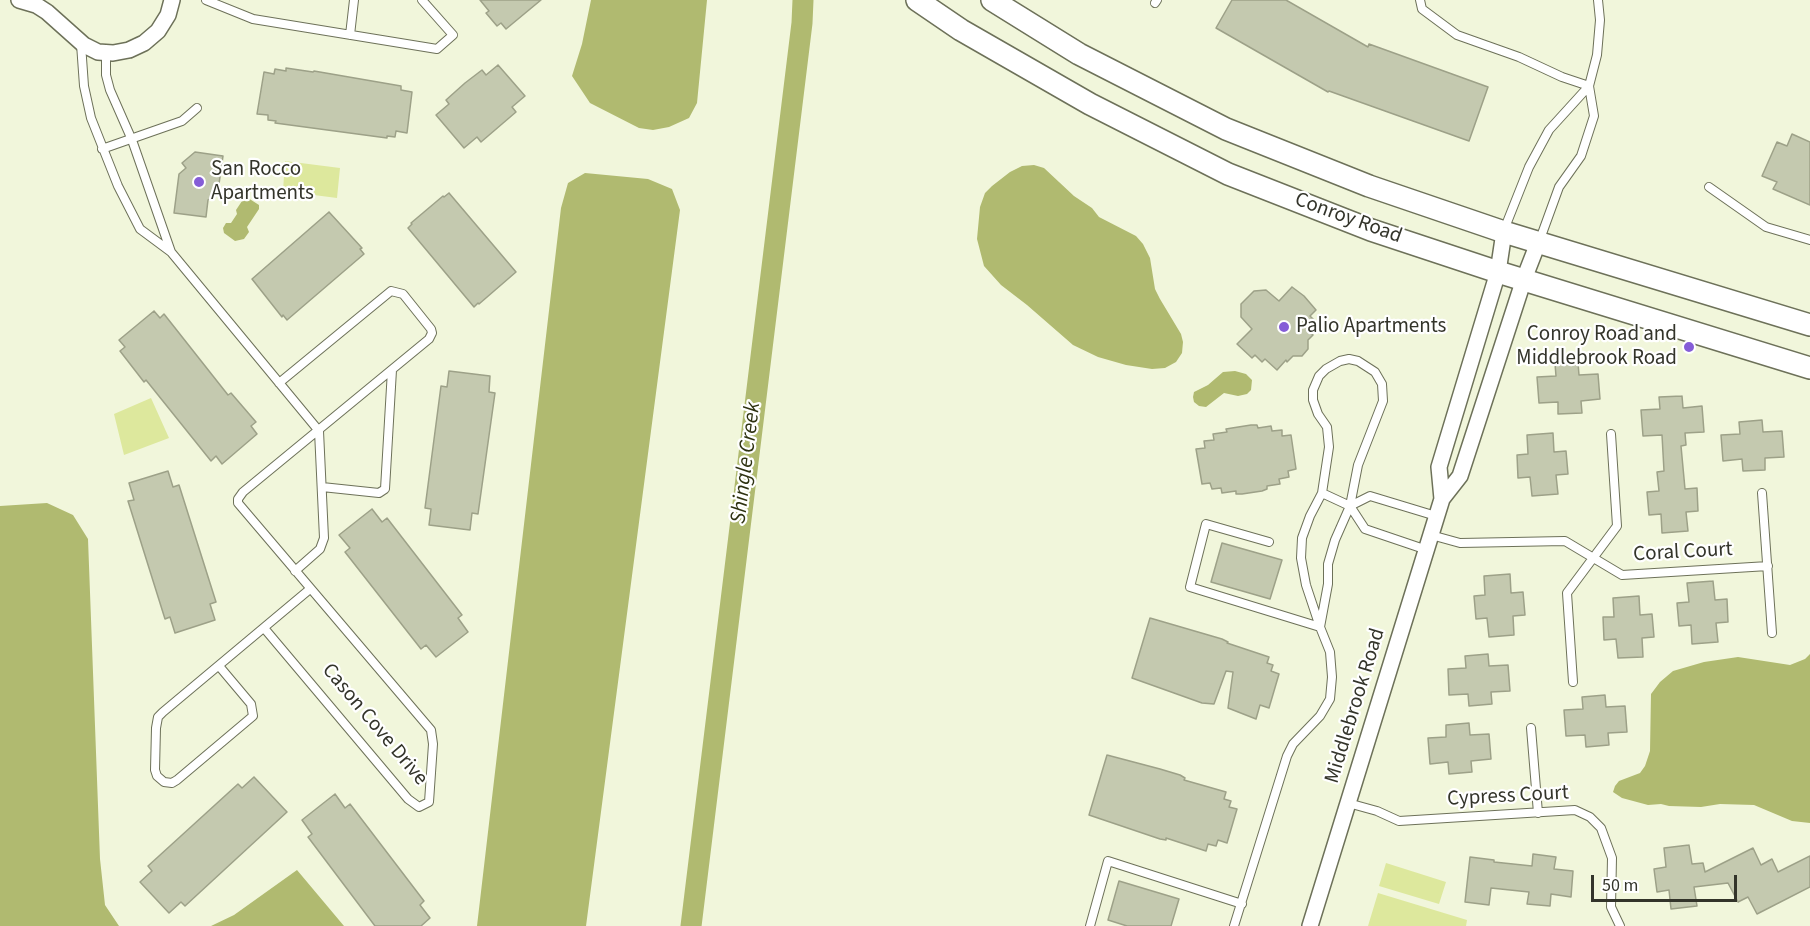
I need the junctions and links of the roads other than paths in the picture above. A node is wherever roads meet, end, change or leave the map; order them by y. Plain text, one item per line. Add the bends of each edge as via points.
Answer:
1 (19, 0) edge
2 (172, 0) edge
3 (206, 0) edge
4 (354, 0) edge
5 (422, 0) edge
6 (917, 0) edge
7 (992, 0) edge
8 (1420, 0) edge
9 (1598, 0) edge
10 (350, 35) junction
11 (81, 42) junction
12 (106, 52) junction
13 (1589, 86) junction
14 (197, 108) dead end
15 (132, 140) junction
16 (102, 149) junction
17 (1709, 187) dead end
18 (1503, 232) junction
19 (1810, 240) edge
20 (1538, 243) junction
21 (171, 252) junction
22 (1498, 272) junction
23 (1524, 279) junction
24 (1810, 325) edge
25 (1810, 368) edge
26 (392, 370) junction
27 (279, 383) junction
28 (319, 431) junction
29 (1611, 434) dead end
30 (322, 487) junction
31 (1322, 493) junction
32 (1762, 493) dead end
33 (1442, 499) junction
34 (1350, 506) junction
35 (1436, 516) junction
36 (1269, 542) dead end
37 (1429, 543) junction
38 (1593, 558) junction
39 (1768, 566) junction
40 (295, 572) junction
41 (310, 589) junction
42 (1320, 627) junction
43 (264, 628) junction
44 (1772, 633) dead end
45 (219, 666) junction
46 (1573, 682) dead end
47 (1531, 729) dead end
48 (1348, 803) junction
49 (1538, 813) junction
50 (1242, 904) junction
51 (1090, 926) edge
52 (1234, 926) edge
53 (1310, 926) edge
54 (1620, 926) edge

1 - 11 street via 47,12
2 - 12 street via 159,32 129,50
3 - 10 lane via 253,19
4 - 10 lane
5 - 10 lane via 453,35 437,49
6 - 22 main road, Conroy Road via 961,30 1090,104 1228,174 1371,230
7 - 18 main road, Conroy Road via 1078,54 1226,129 1369,186
8 - 13 lane via 1422,9 1457,35
9 - 13 lane via 1598,55
11 - 12 street
11 - 16 lane via 84,86
12 - 15 lane via 110,90
13 - 18 lane via 1549,130 1529,167
13 - 20 lane via 1594,116 1581,156 1559,187
14 - 15 lane via 182,121
15 - 16 lane
15 - 21 lane
16 - 21 lane via 140,229
17 - 19 lane via 1766,227
18 - 20 main road, Conroy Road
18 - 22 street, Middlebrook Road
20 - 23 street, Middlebrook Road
20 - 24 main road, Conroy Road
21 - 27 lane
22 - 23 main road, Conroy Road
22 - 33 street, Middlebrook Road via 1439,468
23 - 25 main road, Conroy Road
23 - 33 street, Middlebrook Road via 1460,476
26 - 27 lane, Cason Cove Drive via 432,333 403,294 395,291 388,292
26 - 28 lane, Cason Cove Drive
26 - 30 lane via 385,489 379,493
27 - 28 lane
28 - 30 lane
28 - 40 lane, Cason Cove Drive via 238,499 240,508
29 - 38 lane via 1617,526
30 - 40 lane via 323,542
31 - 34 lane
31 - 34 lane via 1329,436 1313,400 1313,390 1326,369 1340,361 1358,361 1379,377 1383,401 1358,465
31 - 42 lane via 1302,538 1301,558
32 - 39 lane
33 - 35 street, Middlebrook Road
34 - 35 lane via 1370,496
34 - 37 lane, Coral Court via 1365,529
34 - 42 lane via 1328,564
35 - 37 street, Middlebrook Road
36 - 42 lane via 1206,524 1190,587
37 - 38 lane, Coral Court via 1565,541
37 - 48 street, Middlebrook Road
38 - 39 lane, Coral Court via 1622,575
38 - 46 lane via 1567,593
39 - 44 lane
40 - 41 lane, Cason Cove Drive
41 - 43 lane
41 - 43 lane, Cason Cove Drive via 431,730 426,804 419,807 408,800
42 - 50 lane via 1332,664 1330,699 1287,756
43 - 45 lane
45 - 45 lane via 158,717 155,770 164,782 177,780 253,716 251,704
47 - 49 lane
48 - 49 lane, Cypress Court via 1399,821
48 - 53 street, Middlebrook Road
49 - 54 lane, Cypress Court via 1575,810 1590,817 1600,828 1612,858 1611,907
50 - 51 lane via 1108,861
50 - 52 lane

